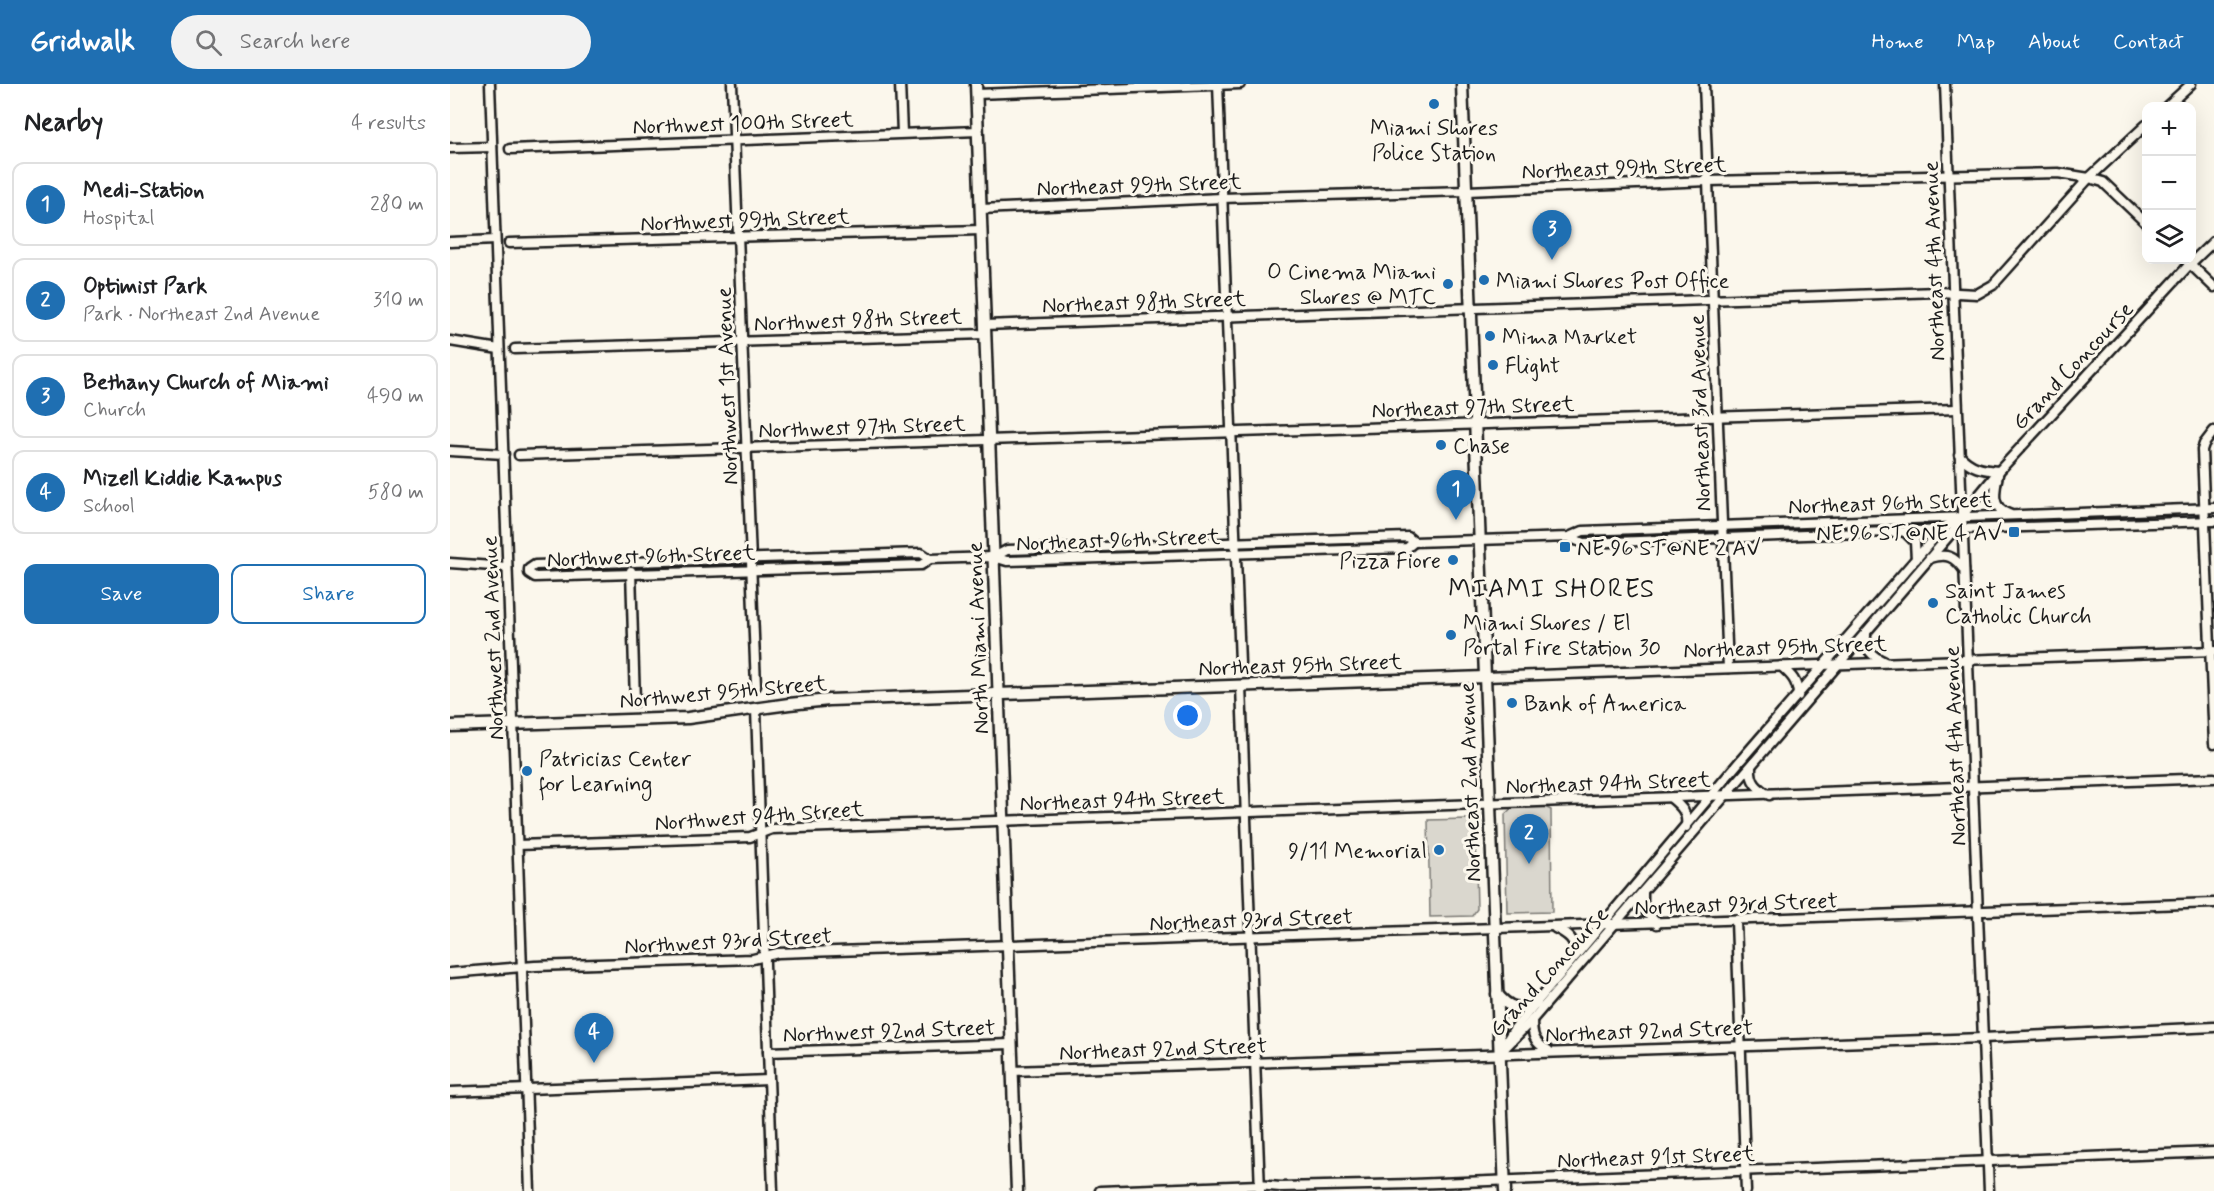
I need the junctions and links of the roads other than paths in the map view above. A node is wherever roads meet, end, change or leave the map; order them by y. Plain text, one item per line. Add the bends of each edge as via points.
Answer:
1 (490, 84) edge
2 (732, 84) edge
3 (900, 84) edge
4 (1218, 84) edge
5 (1240, 84) edge
6 (1462, 84) edge
7 (1704, 84) edge
8 (1945, 84) edge
9 (2191, 84) edge
10 (976, 89) edge
11 (2171, 102) edge
12 (2142, 129) edge
13 (978, 131) junction
14 (902, 133) junction
15 (735, 141) junction
16 (492, 147) junction
17 (450, 148) edge
18 (510, 149) dead end
19 (1948, 175) junction
20 (2090, 178) junction
21 (1708, 181) junction
22 (1467, 191) junction
23 (1222, 198) junction
24 (981, 209) junction
25 (2142, 219) edge
26 (981, 230) junction
27 (738, 237) junction
28 (495, 240) junction
29 (2214, 241) edge
30 (450, 242) edge
31 (509, 243) dead end
32 (2196, 256) edge
33 (2186, 264) edge
34 (2190, 264) edge
35 (2214, 287) edge
36 (1952, 292) junction
37 (1713, 301) junction
38 (1471, 308) junction
39 (1227, 316) junction
40 (985, 329) junction
41 (450, 341) edge
42 (743, 341) junction
43 (515, 348) dead end
44 (500, 349) junction
45 (1957, 409) junction
46 (1718, 418) junction
47 (1475, 423) junction
48 (1232, 431) junction
49 (2214, 431) edge
50 (989, 441) junction
51 (747, 447) junction
52 (450, 451) edge
53 (504, 454) junction
54 (519, 455) dead end
55 (1959, 455) junction
56 (1999, 471) junction
57 (2204, 508) junction
58 (2214, 508) edge
59 (2012, 515) junction
60 (1961, 517) junction
61 (2214, 520) edge
62 (2204, 521) junction
63 (1722, 526) junction
64 (1958, 529) junction
65 (1941, 530) junction
66 (1904, 531) junction
67 (1569, 537) junction
68 (1722, 537) junction
69 (1480, 540) junction
70 (1414, 542) junction
71 (1236, 543) junction
72 (1236, 553) junction
73 (994, 557) junction
74 (1930, 558) junction
75 (751, 559) junction
76 (930, 559) junction
77 (1916, 559) junction
78 (450, 562) edge
79 (631, 562) junction
80 (507, 567) junction
81 (751, 570) junction
82 (1964, 570) junction
83 (631, 574) junction
84 (1866, 633) junction
85 (2212, 651) edge
86 (1968, 659) junction
87 (1885, 662) junction
88 (1240, 663) dead end
89 (1825, 664) junction
90 (1839, 664) junction
91 (1780, 666) junction
92 (1728, 668) junction
93 (1485, 677) junction
94 (756, 686) dead end
95 (1241, 686) junction
96 (999, 694) junction
97 (1798, 696) junction
98 (635, 702) dead end
99 (756, 709) junction
100 (513, 723) junction
101 (450, 726) edge
102 (2214, 744) edge
103 (1751, 767) junction
104 (2214, 778) edge
105 (1973, 788) junction
106 (1770, 795) junction
107 (1725, 796) junction
108 (1711, 797) junction
109 (1671, 798) junction
110 (1490, 804) junction
111 (1245, 813) junction
112 (1003, 821) junction
113 (1686, 827) junction
114 (760, 834) junction
115 (518, 845) junction
116 (1643, 892) junction
117 (2214, 903) edge
118 (1979, 911) junction
119 (1736, 921) junction
120 (1657, 924) junction
121 (1602, 925) junction
122 (1614, 925) junction
123 (1552, 927) junction
124 (1494, 928) junction
125 (1249, 937) junction
126 (1008, 946) junction
127 (1576, 955) junction
128 (765, 956) junction
129 (522, 968) junction
130 (450, 973) edge
131 (1497, 994) junction
132 (1536, 1003) junction
133 (1532, 1020) junction
134 (2214, 1027) edge
135 (1983, 1038) junction
136 (1011, 1044) junction
137 (1741, 1045) junction
138 (768, 1052) junction
139 (1551, 1052) junction
140 (1499, 1054) junction
141 (1255, 1062) junction
142 (1012, 1071) junction
143 (769, 1080) junction
144 (527, 1089) junction
145 (450, 1092) edge
146 (2214, 1152) edge
147 (1988, 1161) junction
148 (1745, 1170) junction
149 (1504, 1186) edge
150 (1260, 1188) edge
151 (530, 1191) edge
152 (773, 1191) edge
153 (1017, 1191) edge
154 (1100, 1191) edge
155 (1746, 1191) edge
156 (1989, 1191) edge

1 - 16 street, Northwest 2nd Avenue
2 - 15 street, Northwest 1st Avenue
3 - 14 street
4 - 5 street
4 - 10 street
4 - 23 street
6 - 22 main road, Northeast 2nd Avenue
7 - 21 street, Northeast 3rd Avenue
8 - 19 street, Northeast 4th Avenue
9 - 11 street
10 - 13 main road, North Miami Avenue
12 - 20 street, Northeast 98th Street
13 - 14 street, Northwest 100th Street
13 - 24 main road, North Miami Avenue
14 - 15 street, Northwest 100th Street
15 - 18 street, Northwest 100th Street
15 - 27 street, Northwest 1st Avenue
16 - 17 street
16 - 28 street, Northwest 2nd Avenue
19 - 20 street, Northeast 99th Street via 2058,173
19 - 21 street, Northeast 99th Street
19 - 36 street, Northeast 4th Avenue
20 - 25 street via 2103,183
20 - 36 street, Northeast 98th Street via 1994,285 1977,294
21 - 22 street, Northeast 99th Street
21 - 37 street, Northeast 3rd Avenue
22 - 23 street, Northeast 99th Street
22 - 38 main road, Northeast 2nd Avenue
23 - 24 street, Northeast 99th Street
23 - 39 street
24 - 26 main road, North Miami Avenue
26 - 27 street, Northwest 99th Street
26 - 40 main road, North Miami Avenue
27 - 31 street, Northwest 99th Street
27 - 42 street, Northwest 1st Avenue
28 - 30 street
28 - 44 street, Northwest 2nd Avenue
29 - 32 street, Grand Concourse
33 - 56 street, Grand Concourse
34 - 35 street
36 - 37 street, Northeast 98th Street
36 - 45 street, Northeast 4th Avenue
37 - 38 street, Northeast 98th Street
37 - 46 street, Northeast 3rd Avenue
38 - 39 street, Northeast 98th Street
38 - 47 main road, Northeast 2nd Avenue
39 - 40 street, Northeast 98th Street
39 - 48 street
40 - 42 street, Northwest 98th Street
40 - 50 main road, North Miami Avenue
41 - 44 street
42 - 43 street, Northwest 98th Street
42 - 51 street, Northwest 1st Avenue
44 - 53 street, Northwest 2nd Avenue
45 - 46 street, Northeast 97th Street
45 - 55 street, Northeast 4th Avenue
46 - 47 street, Northeast 97th Street
46 - 63 street, Northeast 3rd Avenue
47 - 48 street, Northeast 97th Street
47 - 69 main road, Northeast 2nd Avenue
48 - 50 street, Northeast 97th Street
48 - 71 street
49 - 57 street via 2202,450
50 - 51 street, Northwest 97th Street
50 - 73 main road, North Miami Avenue
51 - 54 street, Northwest 97th Street
51 - 75 street, Northwest 1st Avenue
52 - 53 street
53 - 80 street, Northwest 2nd Avenue
55 - 56 street via 1978,469
55 - 60 street, Northeast 4th Avenue
56 - 59 street via 1996,504
56 - 60 street, Grand Concourse
57 - 58 street, Northeast 96th Street
57 - 59 street, Northeast 96th Street
57 - 62 street
59 - 60 street, Northeast 96th Street
60 - 63 street, Northeast 96th Street
60 - 64 street, Northeast 4th Avenue
60 - 65 street, Grand Concourse
61 - 62 street, Northeast 96th Street
62 - 64 street, Northeast 96th Street
62 - 85 street
63 - 67 street, Northeast 96th Street via 1583,531
63 - 68 street, Northeast 3rd Avenue
64 - 65 street, Northeast 96th Street
64 - 74 street, Grand Concourse
64 - 82 street, Northeast 4th Avenue
65 - 66 street, Northeast 96th Street
65 - 77 street, Grand Concourse
66 - 68 street, Northeast 96th Street
66 - 77 street via 1915,542
67 - 68 street, Northeast 96th Street via 1583,543
67 - 69 street, Northeast 96th Street
68 - 92 street, Northeast 3rd Avenue
69 - 70 street, Northeast 96th Street
69 - 93 main road, Northeast 2nd Avenue
70 - 71 street, Northeast 96th Street via 1408,537
70 - 72 street, Northeast 96th Street via 1407,548
71 - 72 street
71 - 73 street, Northeast 96th Street via 1007,550
72 - 73 street, Northeast 96th Street via 1007,561
72 - 88 street
73 - 76 street, Northwest 96th Street
73 - 96 main road, North Miami Avenue
74 - 82 street via 1950,556
74 - 84 street, Grand Concourse
75 - 76 street, Northwest 96th Street via 921,553
75 - 79 street, Northwest 96th Street
75 - 81 street, Northwest 1st Avenue
76 - 81 street, Northwest 96th Street via 921,565
77 - 89 street, Grand Concourse
78 - 80 street
79 - 83 street
79 - 83 street, Northwest 96th Street via 535,565 530,573 535,577
80 - 100 street, Northwest 2nd Avenue
81 - 83 street, Northwest 96th Street
81 - 94 street, Northwest 1st Avenue
82 - 86 street, Northeast 4th Avenue
83 - 98 street
84 - 87 street via 1870,654
84 - 90 street, Grand Concourse
85 - 86 street, Northeast 95th Street
85 - 102 street
86 - 87 street, Northeast 95th Street
86 - 105 street, Northeast 4th Avenue
87 - 90 street, Northeast 95th Street
89 - 90 street, Northeast 95th Street
89 - 91 street, Northeast 95th Street
89 - 97 street, Grand Concourse
90 - 103 street, Grand Concourse
91 - 92 street, Northeast 95th Street
91 - 97 street via 1794,679
92 - 93 street, Northeast 95th Street
93 - 95 main road, Northeast 95th Street
93 - 110 main road, Northeast 2nd Avenue
95 - 96 main road, Northeast 95th Street
95 - 111 street
96 - 99 main road, Northwest 95th Street via 816,701
96 - 112 main road, North Miami Avenue
97 - 108 street, Grand Concourse
99 - 100 main road, Northwest 95th Street via 681,718
99 - 114 street
100 - 101 main road, Northwest 95th Street
100 - 115 street, Northwest 2nd Avenue
103 - 106 street via 1755,785
103 - 107 street, Grand Concourse
104 - 105 street, Northeast 94th Street
105 - 106 street, Northeast 94th Street
105 - 118 street, Northeast 4th Avenue
106 - 107 street, Northeast 94th Street
107 - 108 street, Northeast 94th Street
107 - 116 street, Grand Concourse
108 - 109 street, Northeast 94th Street
108 - 113 street, Grand Concourse
109 - 110 street, Northeast 94th Street
109 - 113 street via 1685,811
110 - 111 street, Northeast 94th Street
110 - 124 main road, Northeast 2nd Avenue
111 - 112 street, Northeast 94th Street
111 - 125 street
112 - 114 street, Northwest 94th Street via 771,829
112 - 126 main road, North Miami Avenue
113 - 121 street, Grand Concourse
114 - 115 street, Northwest 94th Street
114 - 128 street
115 - 129 street, Northwest 2nd Avenue
116 - 120 street via 1643,908
116 - 122 street, Grand Concourse
117 - 118 street, Northeast 93rd Street
118 - 119 street, Northeast 93rd Street
118 - 135 street, Northeast 4th Avenue
119 - 120 street, Northeast 93rd Street
119 - 137 street
120 - 122 street, Northeast 93rd Street
121 - 122 street, Northeast 93rd Street
121 - 123 street, Northeast 93rd Street
121 - 127 street, Grand Concourse
122 - 133 street, Grand Concourse
123 - 124 street, Northeast 93rd Street
123 - 127 street via 1572,938
124 - 125 street, Northeast 93rd Street
124 - 131 main road, Northeast 2nd Avenue
125 - 126 street, Northeast 93rd Street
125 - 141 street
126 - 128 street, Northwest 93rd Street
126 - 136 main road, North Miami Avenue
127 - 132 street, Grand Concourse
128 - 129 street, Northwest 93rd Street
128 - 138 street
129 - 130 street, Northwest 93rd Street
129 - 144 street, Northwest 2nd Avenue
131 - 132 main road via 1513,1008
131 - 140 main road, Northeast 2nd Avenue
132 - 140 street, Grand Concourse
133 - 139 street via 1536,1043
133 - 140 street, Grand Concourse
134 - 135 street, Northeast 92nd Street
135 - 137 street, Northeast 92nd Street
135 - 147 street, Northeast 4th Avenue
136 - 138 street, Northwest 92nd Street
136 - 142 main road, North Miami Avenue
137 - 139 street, Northeast 92nd Street
137 - 148 street
138 - 143 street
139 - 140 street, Northeast 92nd Street
140 - 141 street, Northeast 92nd Street
140 - 149 main road, Northeast 2nd Avenue
141 - 142 street, Northeast 92nd Street
141 - 150 street
142 - 153 main road, North Miami Avenue
143 - 144 street
143 - 152 street
144 - 145 street
144 - 151 street, Northwest 2nd Avenue
146 - 147 street, Northeast 91st Street
147 - 148 street, Northeast 91st Street
147 - 156 street, Northeast 4th Avenue
148 - 149 street, Northeast 91st Street
148 - 155 street
149 - 150 street, Northeast 91st Street
150 - 154 street, Northeast 91st Street

